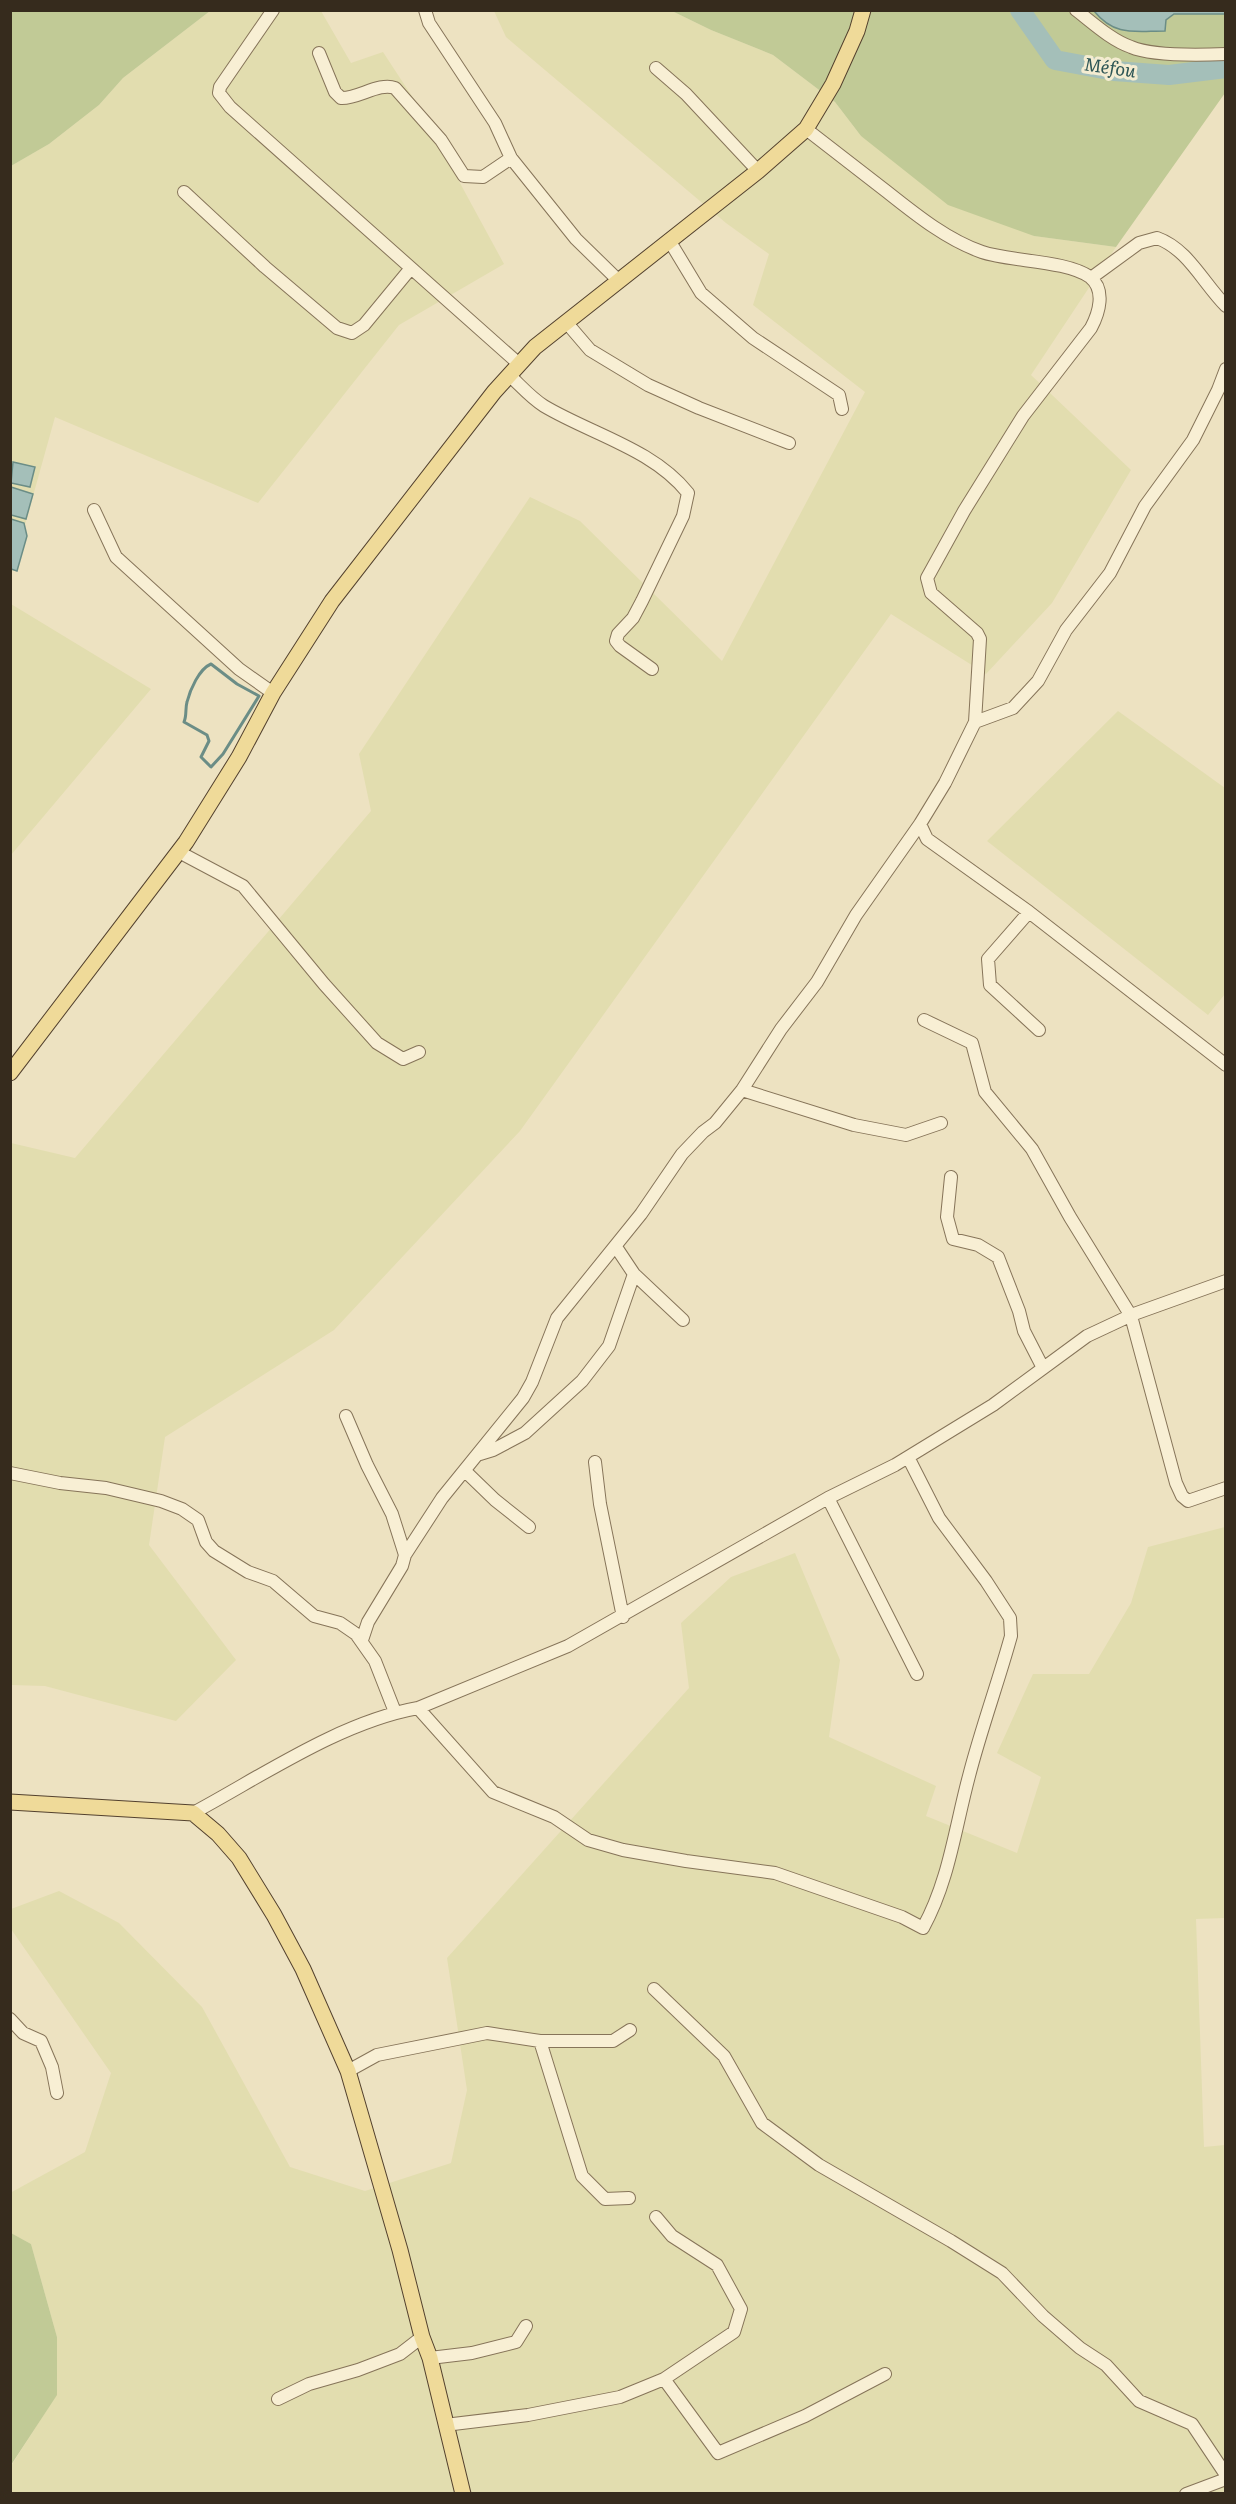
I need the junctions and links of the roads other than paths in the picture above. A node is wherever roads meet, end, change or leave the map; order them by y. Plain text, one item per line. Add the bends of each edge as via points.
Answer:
1 (273, 10) edge
2 (425, 10) edge
3 (863, 10) edge
4 (1076, 10) edge
5 (319, 53) dead end
6 (1226, 54) edge
7 (656, 68) dead end
8 (806, 129) junction
9 (511, 158) junction
10 (758, 171) junction
11 (183, 192) dead end
12 (669, 240) junction
13 (411, 268) junction
14 (1091, 278) junction
15 (618, 280) junction
16 (1226, 306) edge
17 (566, 322) junction
18 (1226, 369) edge
19 (514, 370) junction
20 (842, 409) dead end
21 (789, 443) dead end
22 (94, 510) dead end
23 (652, 669) dead end
24 (273, 693) junction
25 (975, 722) junction
26 (920, 824) junction
27 (179, 852) junction
28 (1029, 912) junction
29 (924, 1020) dead end
30 (1039, 1030) dead end
31 (419, 1052) dead end
32 (1226, 1065) edge
33 (10, 1073) edge
34 (742, 1090) junction
35 (941, 1123) dead end
36 (951, 1177) dead end
37 (616, 1247) junction
38 (634, 1274) junction
39 (1226, 1281) edge
40 (1131, 1316) junction
41 (683, 1320) dead end
42 (1043, 1368) junction
43 (346, 1416) dead end
44 (480, 1454) junction
45 (908, 1458) junction
46 (595, 1462) dead end
47 (465, 1471) junction
48 (10, 1473) edge
49 (1226, 1488) edge
50 (828, 1497) junction
51 (529, 1527) dead end
52 (405, 1555) junction
53 (623, 1617) junction
54 (362, 1640) junction
55 (917, 1674) dead end
56 (418, 1708) junction
57 (395, 1712) junction
58 (10, 1802) edge
59 (193, 1813) junction
60 (654, 1989) dead end
61 (10, 2019) edge
62 (630, 2030) dead end
63 (540, 2041) junction
64 (348, 2071) junction
65 (57, 2093) dead end
66 (629, 2198) dead end
67 (656, 2217) dead end
68 (526, 2326) dead end
69 (422, 2337) junction
70 (430, 2358) junction
71 (885, 2374) dead end
72 (663, 2379) junction
73 (278, 2400) dead end
74 (445, 2426) junction
75 (1226, 2477) edge
76 (463, 2493) edge
77 (1186, 2493) edge

1 - 13 street via 219,93
2 - 9 street via 429,23 495,123
3 - 8 main road via 833,84
4 - 6 street via 1132,48
5 - 9 street via 341,98 395,88 441,140 464,176 483,177
7 - 10 street via 686,94
8 - 10 main road
8 - 14 street via 953,239 983,252 1077,271
9 - 15 street via 576,238
10 - 12 main road
11 - 13 street via 337,328 352,333 364,325
12 - 15 main road
12 - 20 street via 701,293 753,338 839,394
13 - 19 street
14 - 16 street via 1139,243 1157,238 1181,250 1209,290
14 - 25 street via 1098,292 1098,314 1023,417 927,578 931,593 980,639
15 - 17 main road
17 - 19 main road
17 - 21 street via 590,350 648,385
18 - 25 street via 1193,440 1145,506 1110,573 1066,630 1038,681 1013,708
19 - 23 street via 542,405 648,460 688,493 683,516 642,601 616,640
19 - 24 main road via 332,601
22 - 24 street via 116,557 239,669
24 - 27 main road via 239,757
25 - 26 street
26 - 28 street via 927,839
26 - 34 street
27 - 31 street via 243,886 377,1043 403,1059
27 - 33 main road
28 - 30 street via 988,959 990,985
28 - 32 street
29 - 40 street via 972,1043 986,1092 1032,1149
34 - 35 street via 844,1122 906,1135
34 - 37 street via 682,1154
36 - 42 street via 947,1217 953,1239 978,1245 998,1257 1024,1331
37 - 38 street
37 - 44 street via 557,1318 523,1398
38 - 41 street
38 - 44 street via 609,1346 582,1381 525,1433
39 - 40 street
40 - 42 street via 1078,1341
40 - 49 street via 1182,1496 1188,1501
42 - 45 street via 993,1405
43 - 52 street via 392,1514
44 - 47 street
45 - 50 street
45 - 56 street via 939,1518 1010,1618 1011,1636 937,1903 923,1929 902,1917 775,1873 686,1861 588,1840 554,1817 493,1792
46 - 53 street
47 - 51 street
47 - 52 street via 442,1498
48 - 54 street via 106,1488 182,1509 198,1520 214,1551 248,1572 273,1581 314,1616 340,1623
50 - 53 street
50 - 55 street
52 - 54 street
53 - 56 street via 557,1651
54 - 57 street via 375,1661
56 - 57 street
57 - 59 street via 291,1758
58 - 59 main road
59 - 64 main road via 218,1833 238,1858 274,1915 322,2008
60 - 75 street via 724,2056 762,2123 819,2165 1002,2273 1043,2316 1106,2365 1139,2401 1192,2424
61 - 65 street via 23,2033 41,2041
62 - 63 street via 613,2041
63 - 64 street via 487,2033 377,2055
63 - 66 street via 582,2176 605,2199
64 - 69 main road
67 - 72 street via 672,2236 717,2265 741,2308 734,2332
68 - 70 street via 516,2342
69 - 70 main road
69 - 73 street via 400,2354 309,2384
70 - 74 main road
71 - 72 street via 805,2416 718,2453
72 - 74 street via 620,2397
74 - 76 main road
75 - 77 street

